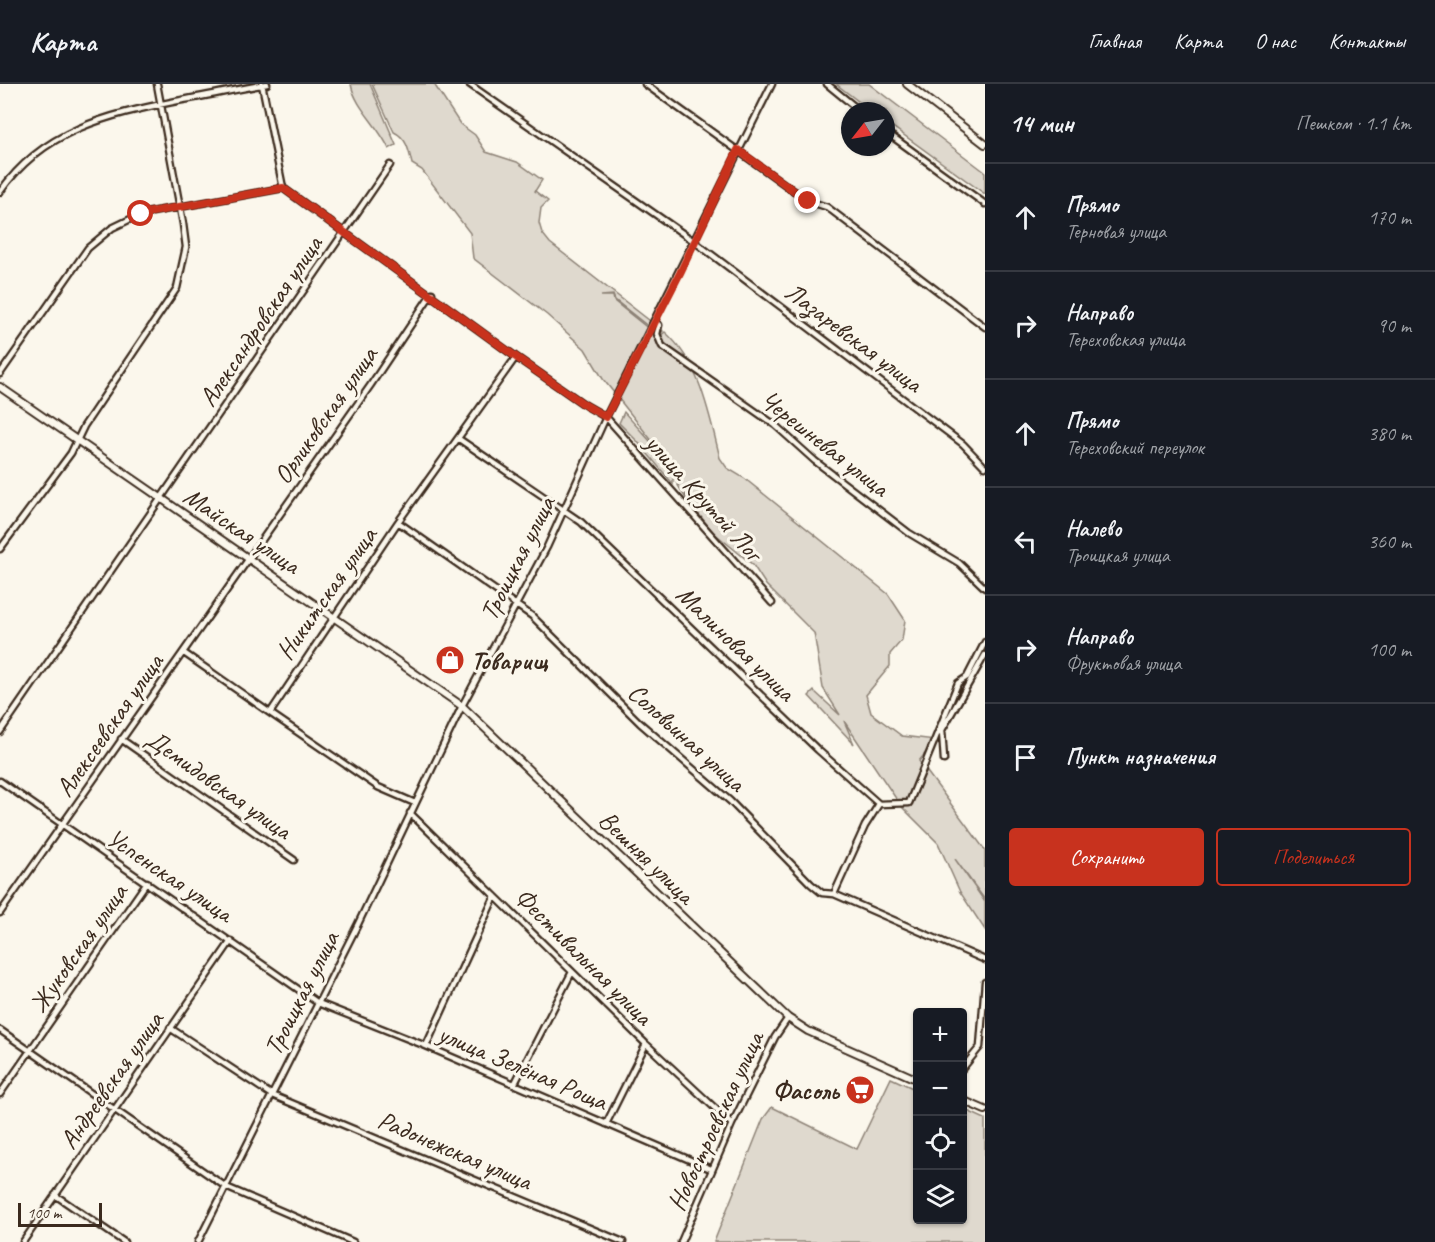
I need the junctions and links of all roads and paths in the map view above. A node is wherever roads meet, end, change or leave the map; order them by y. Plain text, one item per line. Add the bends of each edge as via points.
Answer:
1 (157, 84) edge
2 (264, 84) edge
3 (469, 84) edge
4 (645, 84) edge
5 (772, 84) edge
6 (827, 84) edge
7 (907, 84) edge
8 (849, 102) edge
9 (160, 104) junction
10 (895, 139) edge
11 (985, 144) edge
12 (738, 150) junction
13 (390, 165) dead end
14 (283, 188) junction
15 (0, 192) edge
16 (985, 204) edge
17 (180, 207) junction
18 (344, 233) junction
19 (695, 242) junction
20 (432, 293) junction
21 (655, 321) junction
22 (985, 327) edge
23 (516, 357) junction
24 (0, 374) edge
25 (0, 387) edge
26 (606, 417) junction
27 (77, 440) junction
28 (459, 440) junction
29 (985, 467) edge
30 (162, 499) junction
31 (564, 512) junction
32 (398, 522) junction
33 (0, 549) edge
34 (248, 557) junction
35 (985, 588) edge
36 (516, 603) junction
37 (772, 603) dead end
38 (334, 616) junction
39 (985, 642) edge
40 (184, 653) junction
41 (985, 655) edge
42 (462, 706) junction
43 (270, 713) junction
44 (0, 732) edge
45 (121, 739) junction
46 (944, 760) dead end
47 (0, 781) edge
48 (415, 803) junction
49 (879, 804) junction
50 (410, 813) junction
51 (62, 825) junction
52 (294, 860) dead end
53 (147, 882) junction
54 (834, 894) junction
55 (495, 896) junction
56 (0, 913) edge
57 (231, 941) junction
58 (985, 960) edge
59 (572, 972) junction
60 (985, 982) edge
61 (318, 1003) junction
62 (788, 1018) junction
63 (170, 1028) junction
64 (0, 1030) edge
65 (646, 1044) junction
66 (426, 1046) junction
67 (30, 1051) junction
68 (967, 1065) edge
69 (913, 1078) edge
70 (514, 1085) junction
71 (0, 1094) edge
72 (272, 1095) junction
73 (967, 1102) edge
74 (115, 1109) junction
75 (985, 1110) edge
76 (606, 1124) junction
77 (732, 1124) junction
78 (711, 1169) junction
79 (226, 1187) junction
80 (55, 1195) junction
81 (23, 1242) edge
82 (124, 1242) edge
83 (198, 1242) edge
84 (353, 1242) edge
85 (623, 1242) edge
86 (681, 1242) edge

1 - 9 street
2 - 9 street
2 - 14 street
3 - 19 street, Лазаревская улица
4 - 12 street
5 - 12 street, Троицкая улица
6 - 8 street
7 - 11 street
9 - 15 street via 88,123 65,135 38,152
9 - 17 street
10 - 16 street
12 - 19 street, Троицкая улица
12 - 22 street via 808,201 827,207
13 - 18 street, Александровская улица
14 - 17 street
14 - 18 street, улица Крутой Лог
17 - 24 street via 125,220 99,237
17 - 27 street via 186,247 177,288
18 - 20 street, улица Крутой Лог
18 - 30 street, Александровская улица
19 - 21 street, Троицкая улица
19 - 29 street, Лазаревская улица via 963,444
20 - 23 street, улица Крутой Лог
20 - 34 street, Орликовская улица
21 - 26 street, Троицкая улица
21 - 35 street, Черешневая улица via 663,346 775,425 814,461 909,533 959,563
23 - 26 street, улица Крутой Лог
23 - 28 street, Никитская улица
25 - 27 street, Майская улица
26 - 31 street, Троицкая улица
26 - 37 street, улица Крутой Лог
27 - 30 street, Майская улица
27 - 33 street
28 - 31 street, Малиновая улица
28 - 32 street, Никитская улица
30 - 34 street, Майская улица
30 - 44 street, Александровская улица
31 - 36 street, Троицкая улица
31 - 49 street, Малиновая улица via 601,540
32 - 36 street, Соловьиная улица
32 - 38 street, Никитская улица
34 - 38 street, Майская улица
34 - 40 street, Алексеевская улица
36 - 42 street, Троицкая улица
36 - 54 street, Соловьиная улица via 648,731 730,801 811,884 822,893
38 - 42 street, Майская улица
38 - 43 street, Никитская улица
39 - 49 street via 967,677 958,683 909,803
40 - 43 street
40 - 45 street, Алексеевская улица
41 - 46 street via 942,730
42 - 48 street, Троицкая улица
42 - 62 street, Вешняя улица
43 - 48 street via 378,787
45 - 51 street, Алексеевская улица
45 - 52 street, Демидовская улица
47 - 51 street, Успенская улица
48 - 50 street, Троицкая улица
49 - 54 street
50 - 55 street, Фестивальная улица
50 - 61 street, Троицкая улица
51 - 53 street, Успенская улица
51 - 56 street, Алексеевская улица
53 - 57 street, Успенская улица
53 - 67 street, Жуковская улица
54 - 58 street
55 - 59 street, Фестивальная улица
55 - 66 street
57 - 61 street, Успенская улица
57 - 63 street, Андреевская улица
59 - 65 street, Фестивальная улица
59 - 70 street
60 - 68 street via 980,1047
61 - 66 street, улица Зелёная Роща
61 - 72 street, Троицкая улица
62 - 69 street, Вешняя улица via 808,1031
62 - 77 street, Новостроевская улица
63 - 72 street, Радонежская улица
63 - 74 street, Андреевская улица
64 - 67 street
65 - 76 street
65 - 77 street, Фестивальная улица
66 - 70 street, улица Зелёная Роща
67 - 71 street, Жуковская улица
67 - 74 street
70 - 76 street, улица Зелёная Роща
72 - 79 street, Троицкая улица
72 - 85 street, Радонежская улица
73 - 75 street
74 - 79 street
74 - 80 street, Андреевская улица
76 - 78 street, улица Зелёная Роща
77 - 78 street, Новостроевская улица
78 - 86 street, Новостроевская улица
79 - 83 street, Троицкая улица
79 - 84 street
80 - 81 street, Андреевская улица
80 - 82 street

